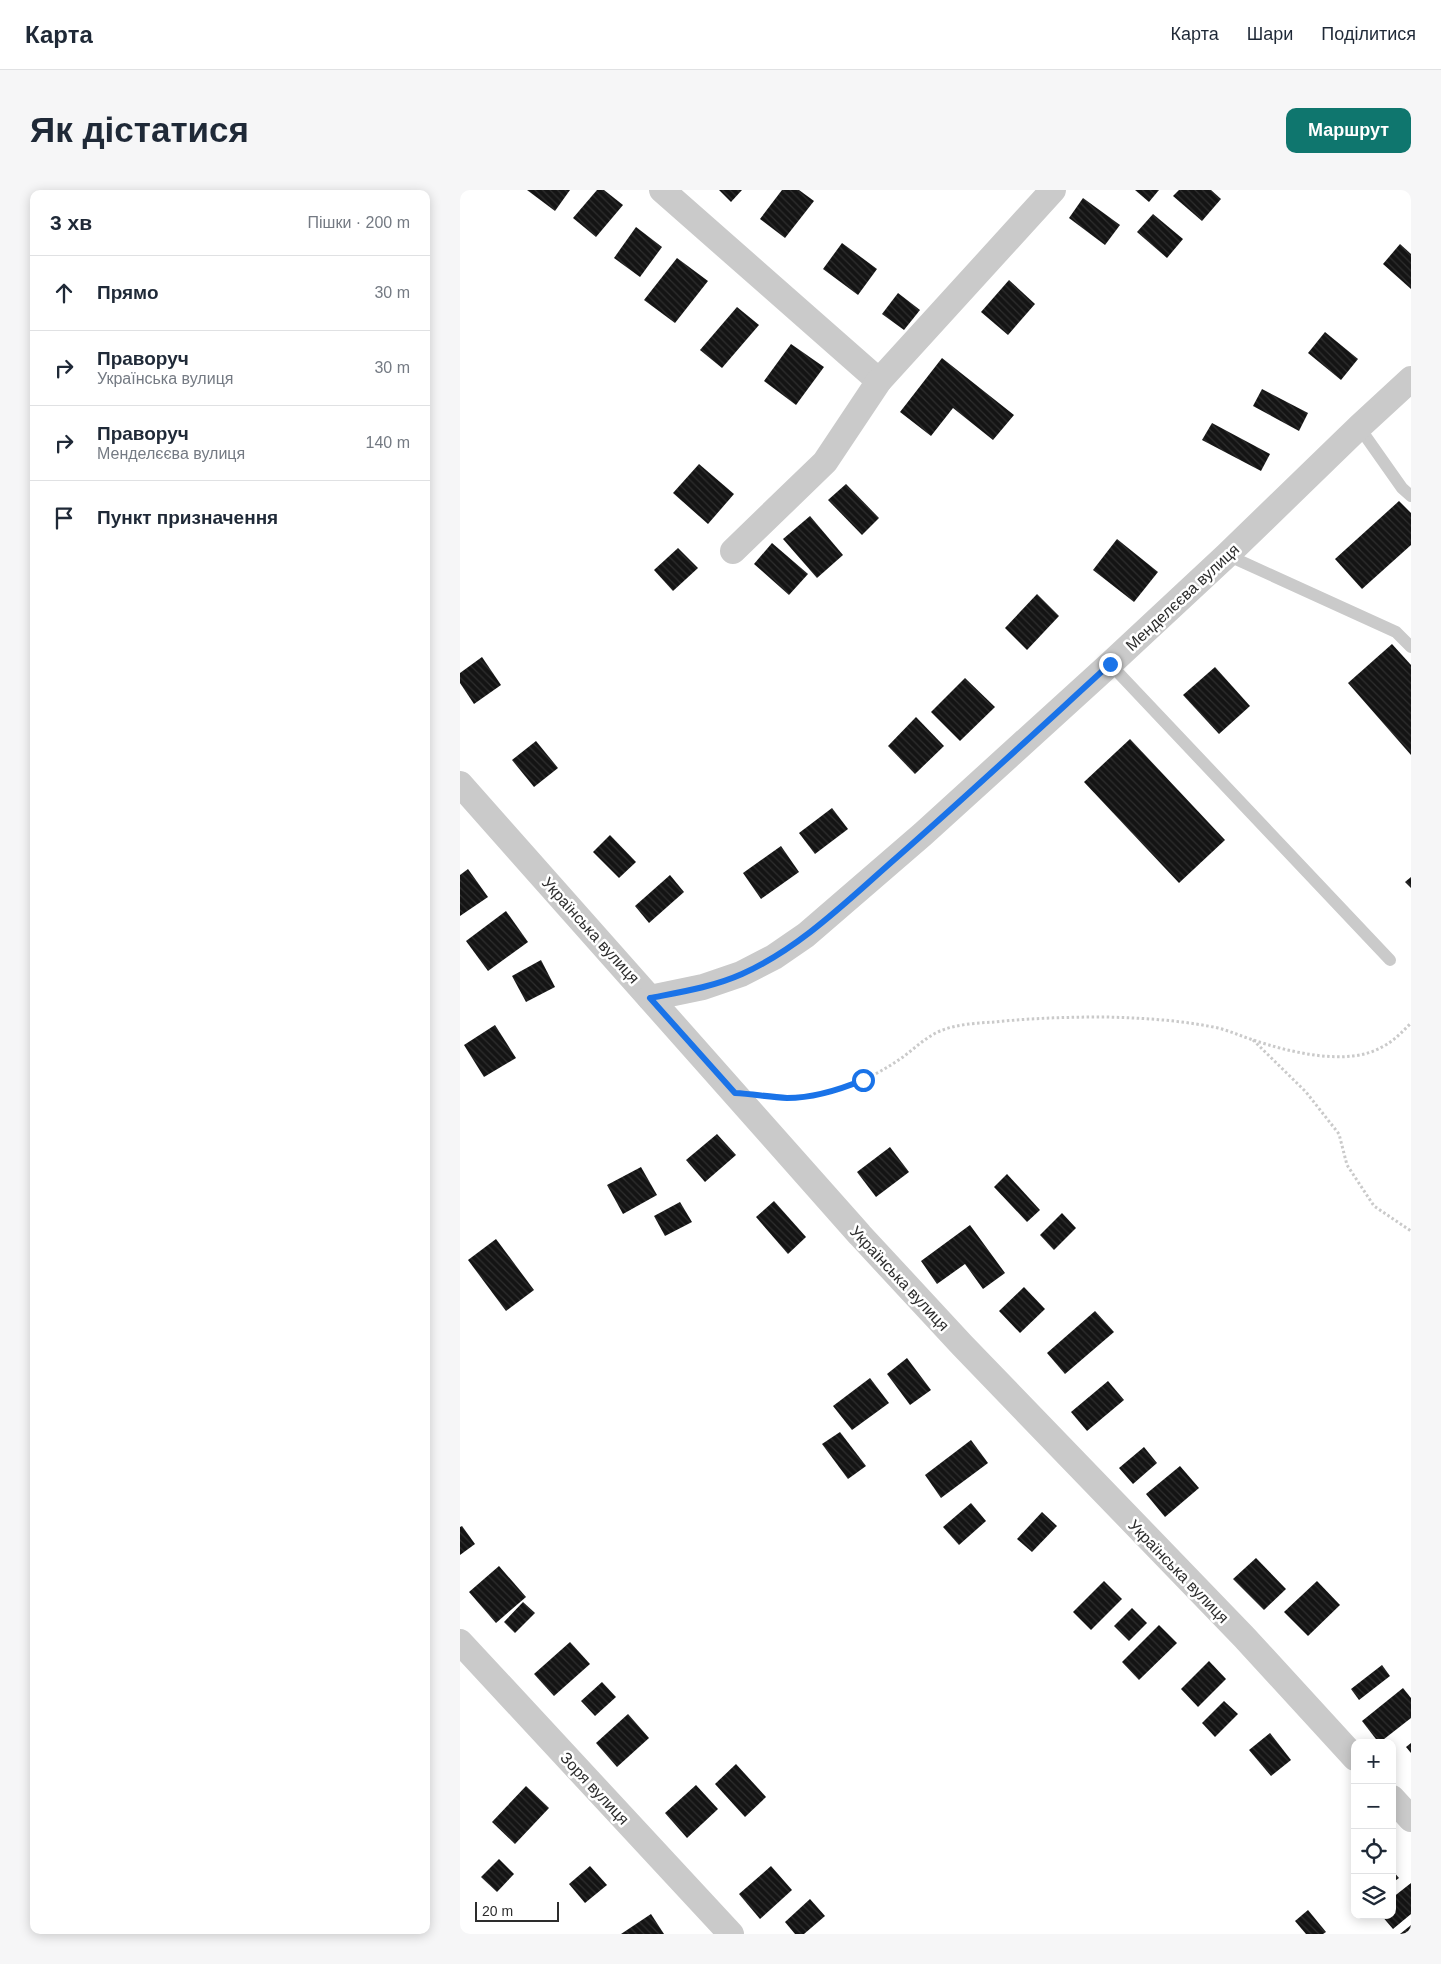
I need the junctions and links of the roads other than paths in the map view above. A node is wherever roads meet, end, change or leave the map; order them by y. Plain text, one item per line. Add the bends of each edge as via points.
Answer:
1 (662, 190) edge
2 (1053, 190) edge
3 (1411, 380) edge
4 (878, 381) junction
5 (1359, 427) junction
6 (1411, 496) edge
7 (733, 552) dead end
8 (1227, 556) junction
9 (1411, 647) edge
10 (1110, 664) junction
11 (460, 784) edge
12 (1390, 960) dead end
13 (650, 998) junction
14 (460, 1642) edge
15 (1351, 1754) edge
16 (1396, 1802) edge
17 (1411, 1819) edge
18 (731, 1934) edge

1 - 4 street
2 - 4 street
3 - 5 street, Менделєєва вулиця
4 - 7 street via 825,462
5 - 6 lane
5 - 8 street, Менделєєва вулиця
8 - 9 lane via 1396,632
8 - 10 street, Менделєєва вулиця
10 - 12 lane
10 - 13 street, Менделєєва вулиця via 806,935 741,974 703,987
11 - 13 street, Українська вулиця
13 - 15 street, Українська вулиця via 962,1345
14 - 18 street, Зоря вулиця
16 - 17 street

